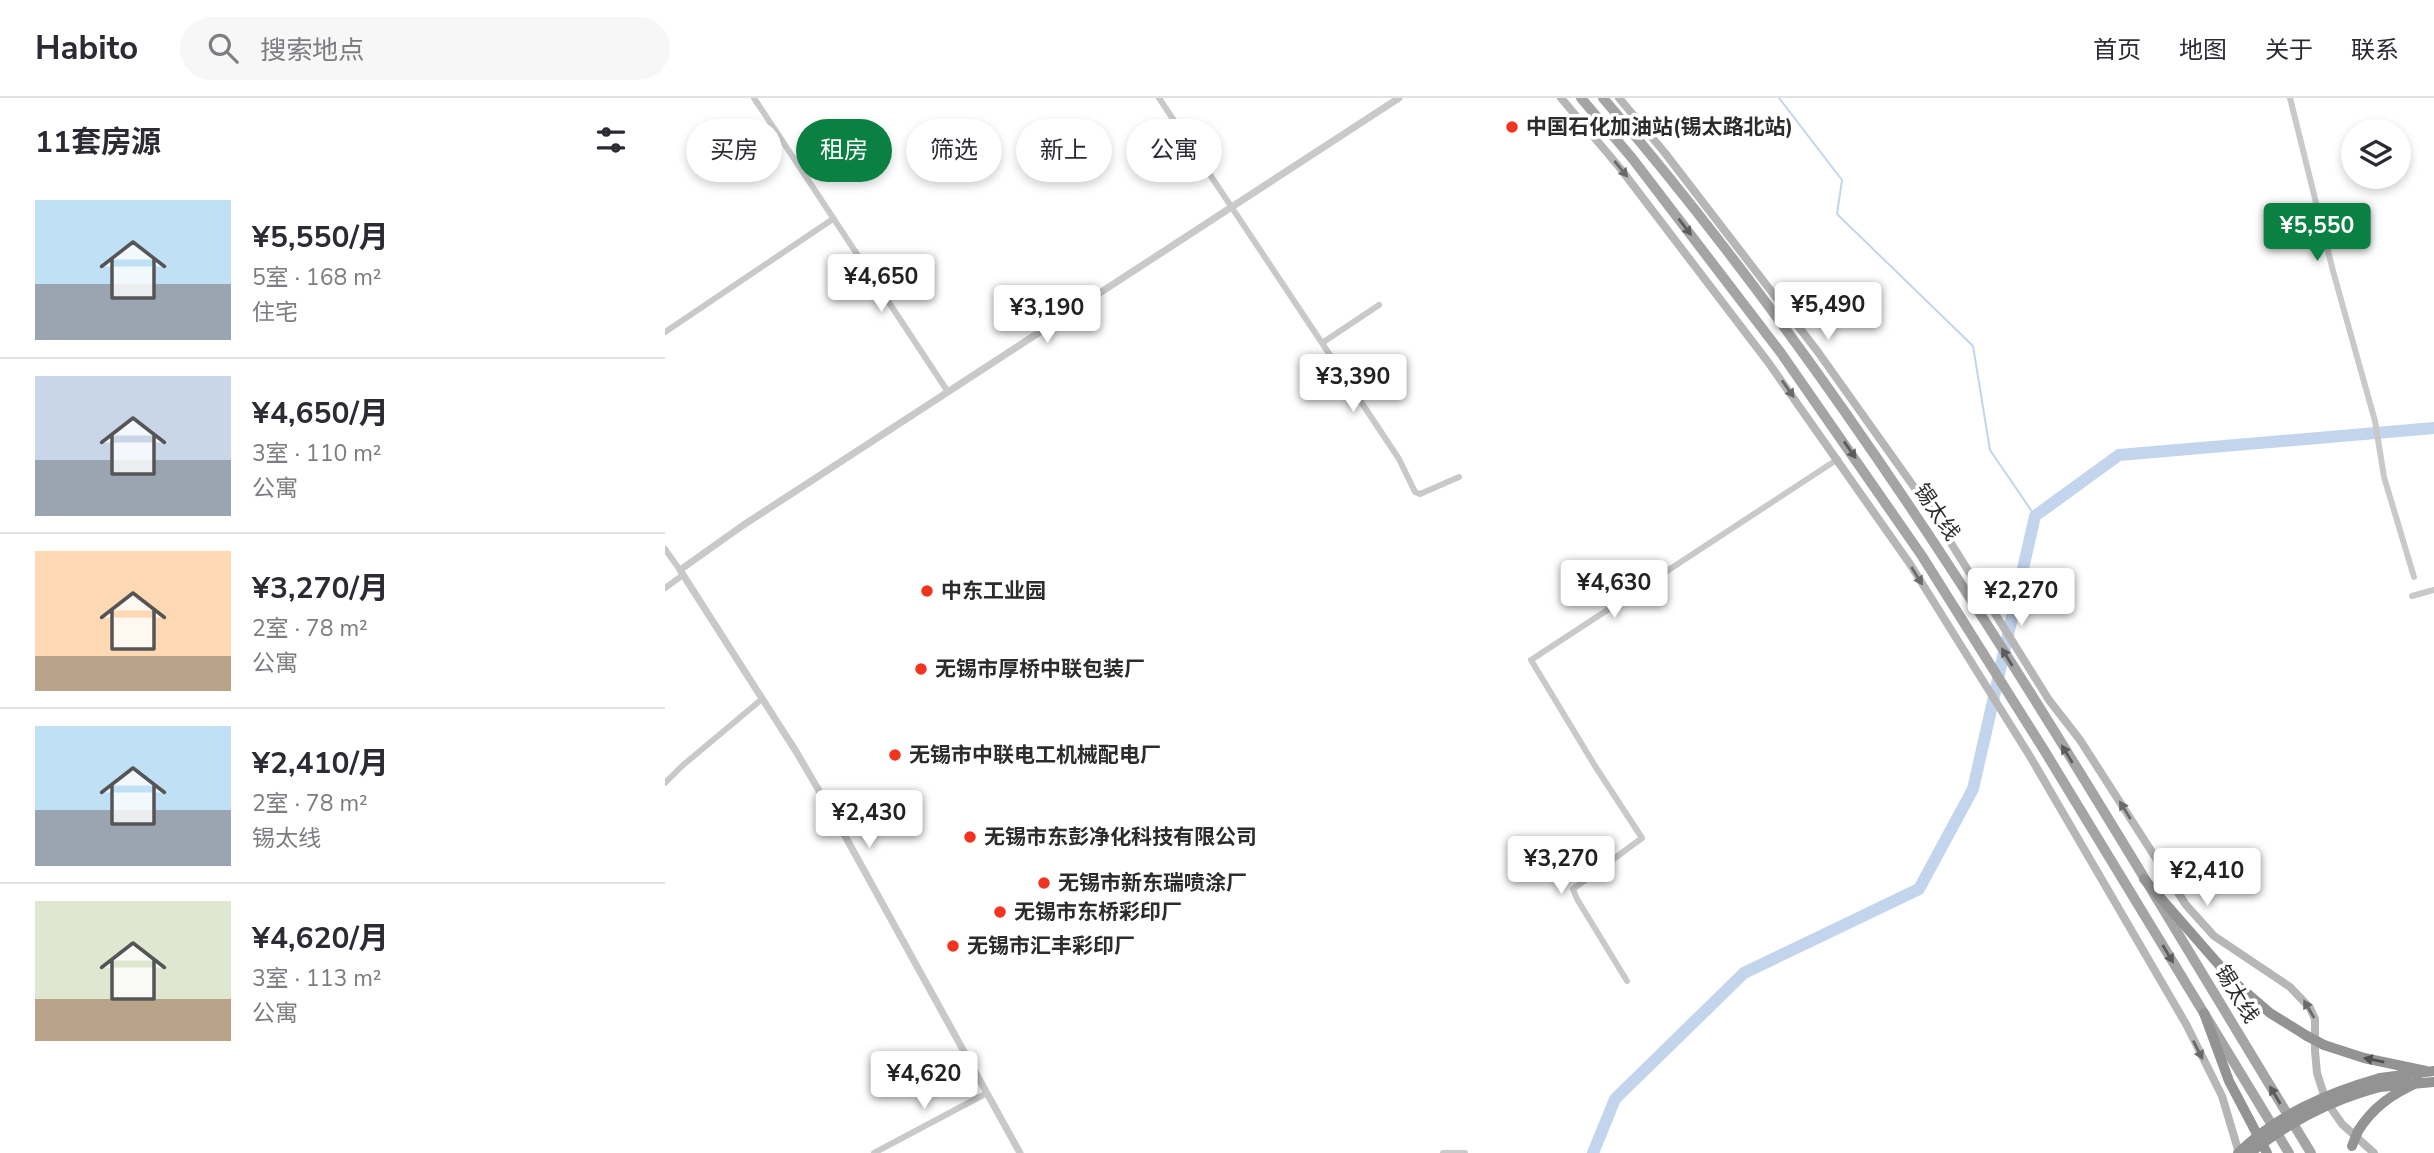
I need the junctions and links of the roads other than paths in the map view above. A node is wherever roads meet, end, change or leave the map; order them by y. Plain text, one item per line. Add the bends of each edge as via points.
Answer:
1 (754, 98) edge
2 (1159, 98) edge
3 (1399, 98) edge
4 (1561, 98) edge
5 (1581, 98) edge
6 (1602, 98) edge
7 (1619, 98) edge
8 (2290, 98) edge
9 (1231, 209) junction
10 (833, 219) junction
11 (1379, 305) dead end
12 (665, 332) edge
13 (1322, 343) junction
14 (949, 392) junction
15 (1837, 459) junction
16 (1459, 477) dead end
17 (665, 549) edge
18 (682, 573) junction
19 (2414, 577) dead end
20 (665, 588) edge
21 (2434, 590) edge
22 (2411, 596) dead end
23 (762, 699) junction
24 (665, 783) edge
25 (2144, 879) junction
26 (1627, 981) dead end
27 (2204, 1013) junction
28 (2430, 1071) edge
29 (2419, 1082) junction
30 (2434, 1082) edge
31 (2380, 1083) junction
32 (987, 1093) junction
33 (2352, 1149) edge
34 (874, 1153) edge
35 (1020, 1153) edge
36 (1443, 1153) edge
37 (1465, 1153) edge
38 (2239, 1153) edge
39 (2250, 1153) edge
40 (2267, 1153) edge
41 (2289, 1153) edge
42 (2311, 1153) edge
43 (2374, 1153) edge

1 - 10 street
2 - 9 street
3 - 9 street
4 -> 15 main road via 1693,262
5 -> 27 main road, 锡太线 via 1781,353 1922,556
25 -> 6 main road, 锡太线 via 1926,530 1780,319
43 -> 7 main road via 2342,1124 2326,1101 2317,1073 2317,1031 2310,1007 2290,987 2214,936 2186,905 2080,740 2049,700 1929,508 1818,352
8 - 19 street via 2375,421 2384,477
9 - 13 street
9 - 14 street
10 - 12 street
10 - 14 street
11 - 13 street
13 - 16 street via 1399,458 1415,492 1420,494
14 - 18 street via 742,526
15 - 26 street via 1531,660 1642,838 1573,889
15 -> 38 main road via 2005,715 2186,1024 2222,1096
17 - 18 street
18 - 20 street
18 - 23 street
21 - 22 street
23 - 24 street
23 - 32 street via 839,825
28 -> 25 highway, bridge via 2324,1045 2270,1013 2234,982
42 -> 25 main road, 锡太线
27 - 40 highway via 2229,1081
27 - 41 main road, 锡太线
28 - 31 highway
29 - 30 highway
29 - 31 highway
29 - 33 highway, bridge via 2368,1114
31 - 38 highway, bridge via 2341,1089 2309,1103 2279,1120
31 - 39 highway, bridge via 2315,1110
32 - 34 street
32 - 35 street
36 - 37 street

